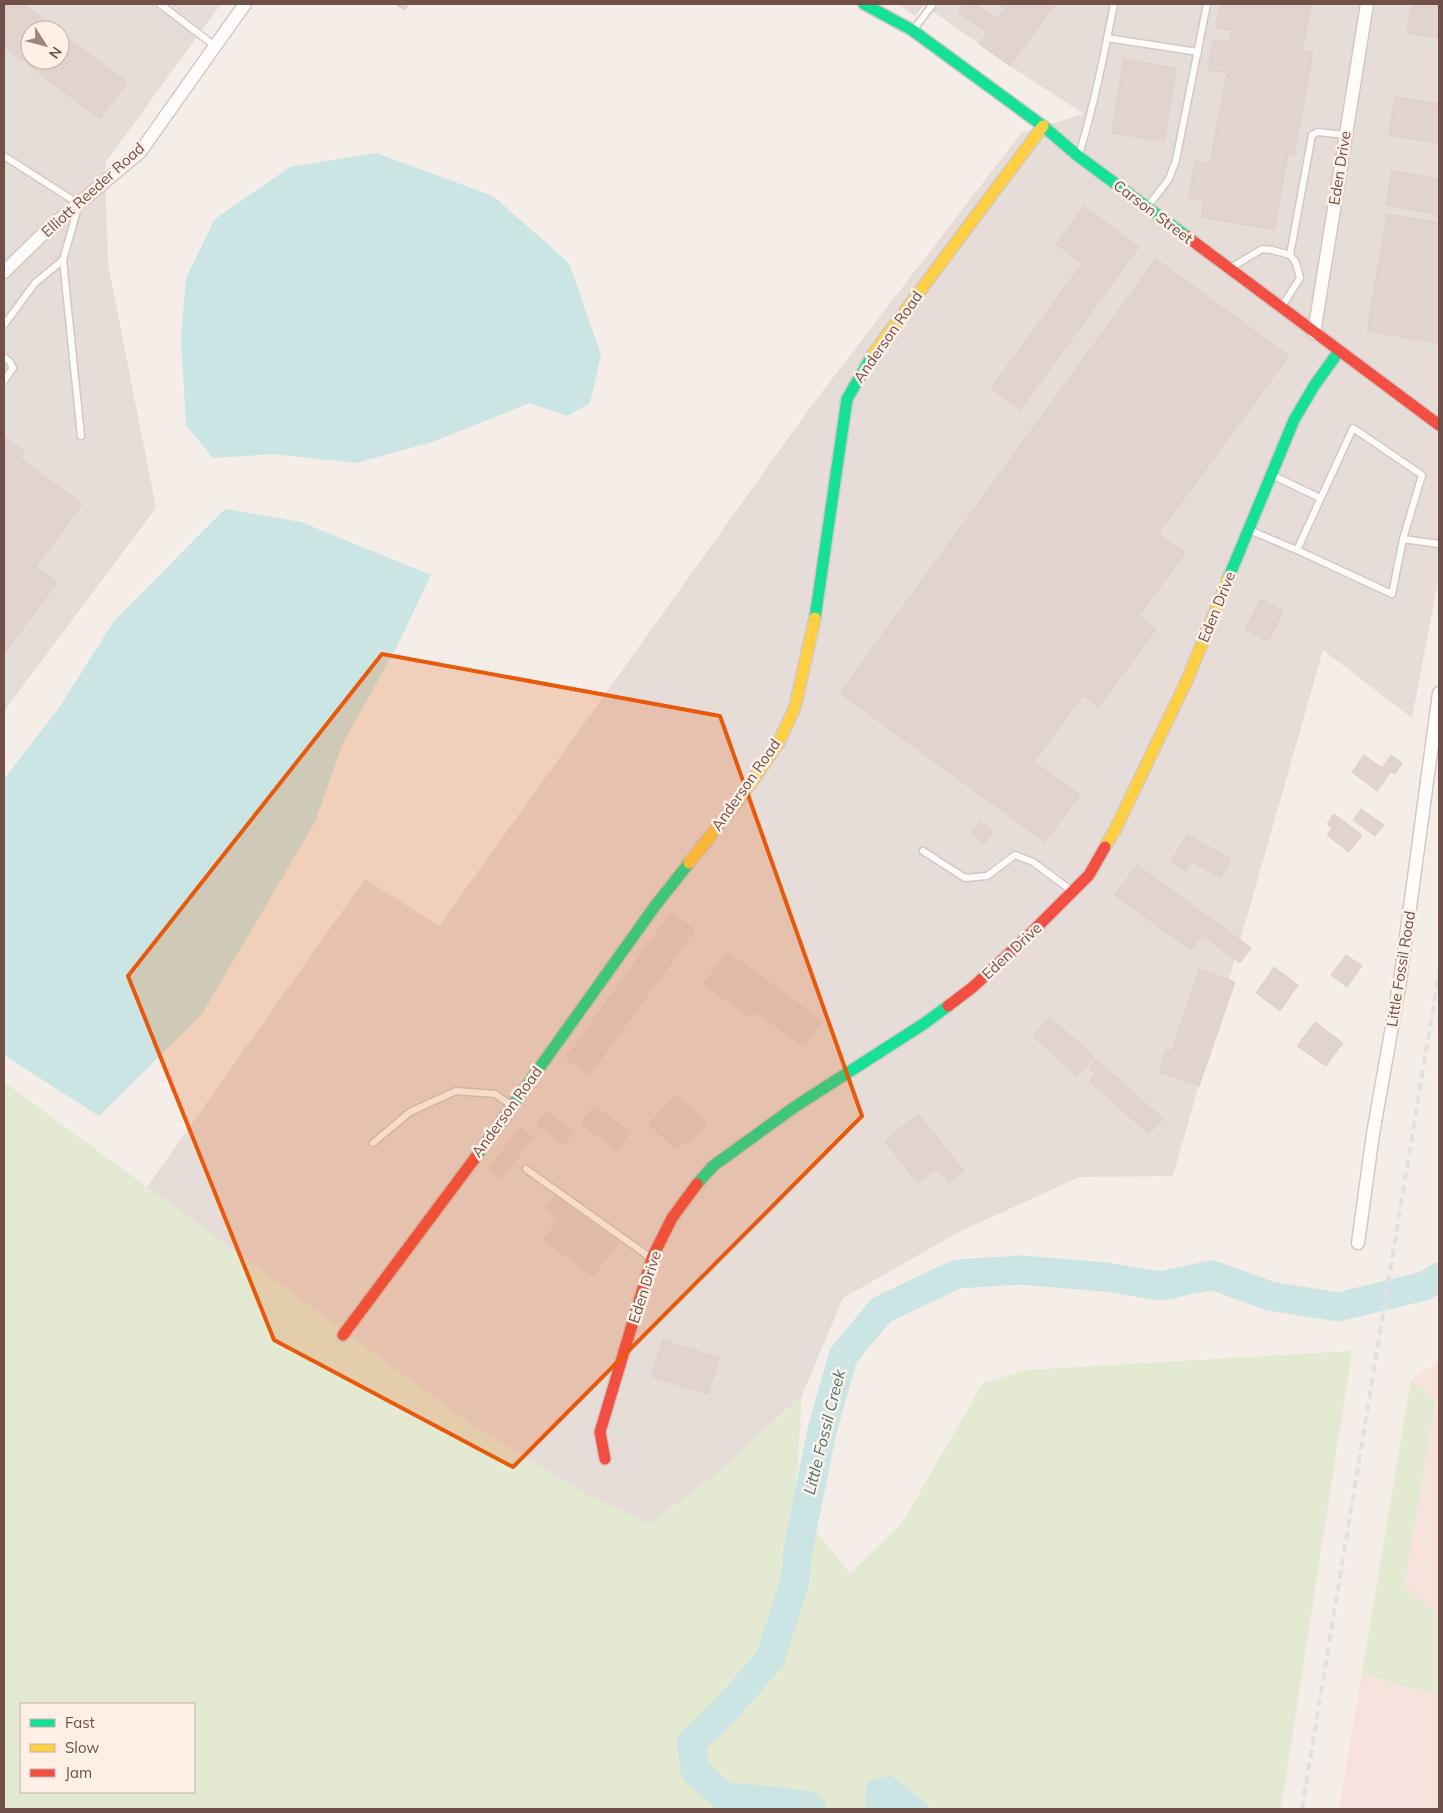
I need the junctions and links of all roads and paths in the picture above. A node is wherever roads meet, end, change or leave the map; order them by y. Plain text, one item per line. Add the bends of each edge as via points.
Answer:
1 (160, 4) edge
2 (245, 4) edge
3 (864, 4) edge
4 (933, 4) edge
5 (1114, 4) edge
6 (1207, 4) edge
7 (1366, 4) edge
8 (912, 30) junction
9 (1107, 38) junction
10 (215, 46) junction
11 (1198, 52) junction
12 (1043, 126) junction
13 (1346, 135) junction
14 (4, 156) edge
15 (1078, 156) junction
16 (79, 204) junction
17 (1147, 208) junction
18 (1290, 255) junction
19 (63, 260) junction
20 (1229, 269) junction
21 (4, 272) edge
22 (1281, 308) junction
23 (4, 325) edge
24 (1314, 333) junction
25 (1339, 351) junction
26 (4, 357) edge
27 (4, 381) edge
28 (1439, 424) edge
29 (81, 436) dead end
30 (1271, 475) junction
31 (1320, 498) junction
32 (1248, 530) junction
33 (1403, 539) junction
34 (1439, 544) edge
35 (1297, 550) junction
36 (1439, 693) edge
37 (923, 851) dead end
38 (1072, 892) junction
39 (512, 1106) junction
40 (373, 1143) dead end
41 (526, 1169) dead end
42 (1358, 1243) dead end
43 (652, 1258) junction
44 (343, 1335) dead end
45 (605, 1459) dead end

1 - 10 lane
2 - 10 street, Elliott Reeder Road
3 - 8 street, Carson Street
4 - 8 lane
5 - 9 lane
6 - 11 lane
7 - 13 street, Eden Drive
8 - 12 street, Carson Street
9 - 11 lane
9 - 15 lane
10 - 16 street, Elliott Reeder Road via 140,152
11 - 17 lane via 1176,160 1169,179
12 - 15 street, Carson Street
12 - 39 street, Anderson Road via 869,360 847,400 812,629 795,707 778,744
13 - 18 lane via 1318,132 1312,135
13 - 24 street, Eden Drive
14 - 16 lane
15 - 17 street, Carson Street
16 - 19 lane
16 - 21 street, Elliott Reeder Road
17 - 20 street, Carson Street
18 - 20 lane via 1262,249
18 - 22 lane via 1300,278
19 - 23 lane via 36,283
19 - 29 lane
20 - 22 street, Carson Street
22 - 24 street, Carson Street
24 - 25 street, Carson Street
25 - 28 street, Carson Street
25 - 30 street, Eden Drive via 1294,420
26 - 27 lane via 13,368
30 - 31 lane
30 - 32 street, Eden Drive
31 - 33 lane via 1353,428 1422,475
31 - 35 lane
32 - 35 lane
32 - 38 street, Eden Drive via 1188,678 1116,830 1089,875
33 - 34 lane
33 - 35 lane via 1392,594
36 - 42 street, Little Fossil Road via 1400,981
37 - 38 lane via 965,878 987,876 1015,855 1033,862
38 - 43 street, Eden Drive via 973,987 713,1166 672,1218
39 - 40 lane via 495,1094 456,1091 410,1112
39 - 44 street, Anderson Road
41 - 43 lane
43 - 45 street, Eden Drive via 600,1432

